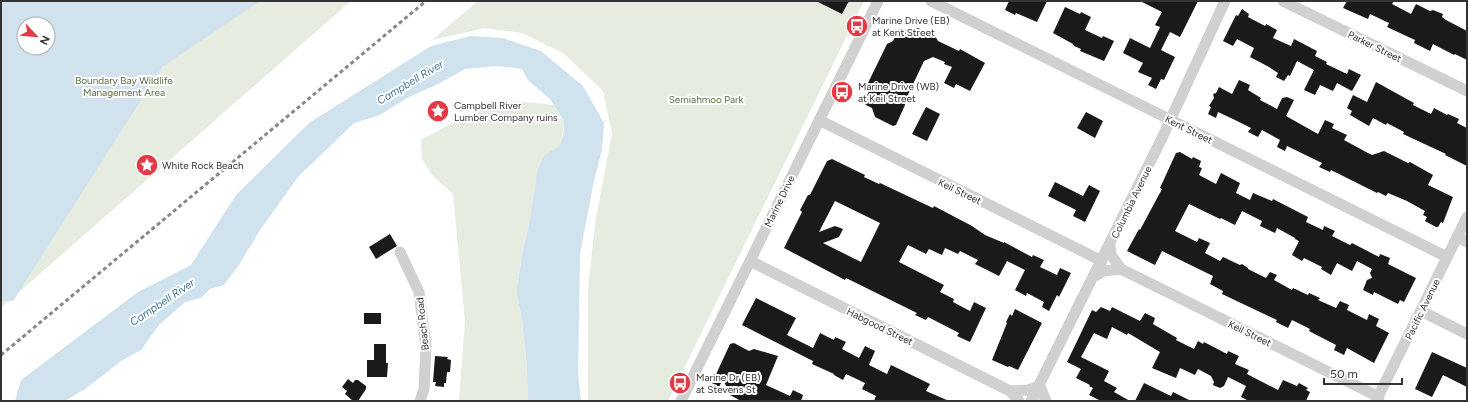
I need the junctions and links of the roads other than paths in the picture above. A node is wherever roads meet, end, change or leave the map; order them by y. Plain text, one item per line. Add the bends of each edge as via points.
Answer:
1 (878, 1) edge
2 (931, 1) edge
3 (1225, 1) edge
4 (1283, 1) edge
5 (1467, 91) edge
6 (819, 120) junction
7 (1170, 120) junction
8 (1467, 217) edge
9 (1462, 240) edge
10 (1110, 244) junction
11 (400, 252) dead end
12 (1447, 257) junction
13 (750, 261) junction
14 (1102, 261) junction
15 (1121, 269) junction
16 (1094, 276) junction
17 (1421, 312) junction
18 (1467, 334) edge
19 (1040, 386) junction
20 (1010, 390) junction
21 (1378, 399) edge
22 (420, 401) edge
23 (682, 401) edge
24 (1019, 401) edge
25 (1031, 401) edge
26 (1046, 401) edge

1 - 6 street, Marine Drive
2 - 7 street, Kent Street
3 - 7 street, Columbia Avenue
4 - 5 street, Parker Street
6 - 13 street, Marine Drive
6 - 14 street, Keil Street
7 - 10 street, Columbia Avenue
7 - 12 street, Kent Street
8 - 9 street, Pacific Avenue
9 - 12 street, Pacific Avenue
10 - 14 street, Columbia Avenue
10 - 15 street via 1111,255
11 - 22 street, Beach Road via 419,292 426,346 424,389
12 - 17 street, Pacific Avenue
13 - 20 street, Habgood Street
13 - 23 street, Marine Drive
14 - 16 street, Columbia Avenue
15 - 16 street via 1104,271
15 - 21 street, Keil Street
16 - 19 street, Columbia Avenue
17 - 18 street
17 - 21 street, Pacific Avenue
19 - 20 street, Habgood Street via 1028,390
19 - 25 street, Columbia Avenue
19 - 26 street
20 - 24 street, Habgood Street

